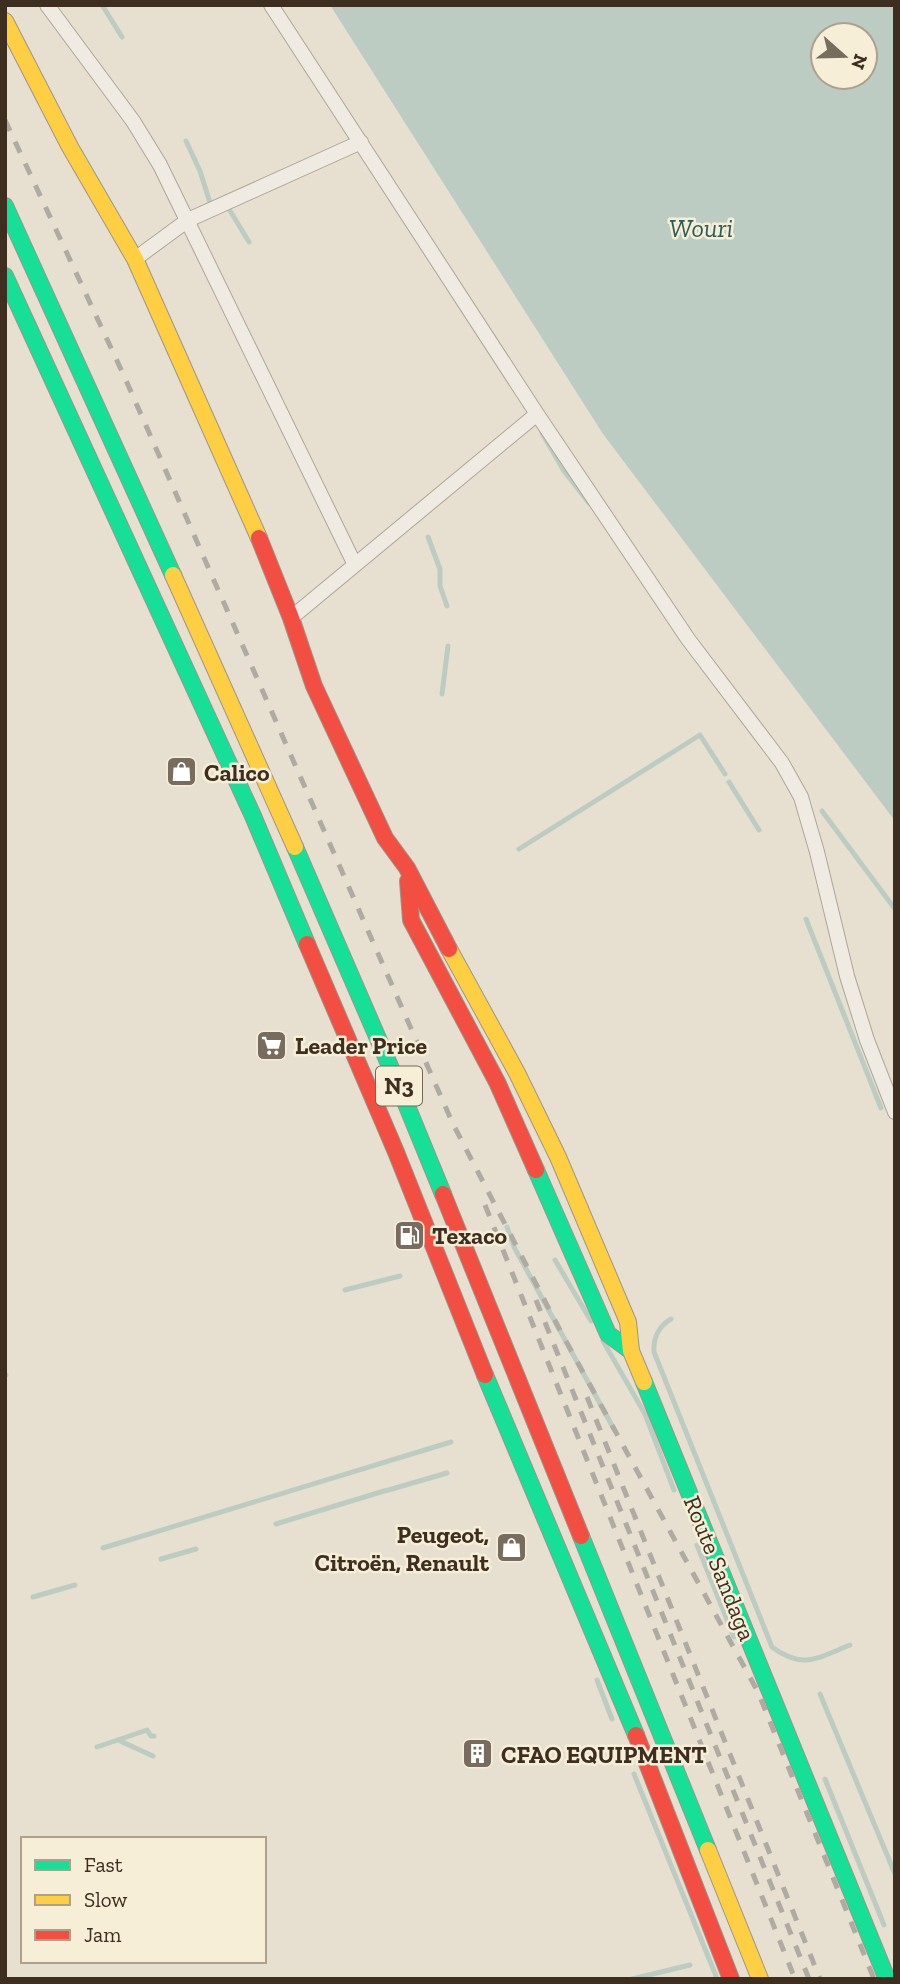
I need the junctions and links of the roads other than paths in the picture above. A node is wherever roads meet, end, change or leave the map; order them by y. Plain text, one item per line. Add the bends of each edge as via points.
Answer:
1 (47, 5) edge
2 (271, 5) edge
3 (5, 21) edge
4 (361, 142) junction
5 (5, 206) edge
6 (188, 220) junction
7 (135, 259) junction
8 (5, 276) edge
9 (537, 414) junction
10 (355, 565) junction
11 (292, 618) junction
12 (407, 868) junction
13 (428, 911) junction
14 (411, 920) junction
15 (468, 986) junction
16 (451, 994) junction
17 (895, 1112) edge
18 (631, 1351) junction
19 (731, 1979) edge
20 (760, 1979) edge
21 (887, 1979) edge

1 - 6 street via 133,121
2 - 4 street
3 - 7 main road, Route Sandaga
4 - 6 street
4 - 9 street
5 - 20 main road, N3 via 263,772 402,1094
6 - 7 street
6 - 10 street
7 - 11 main road, Route Sandaga
8 - 19 main road, N3 via 253,816 397,1152
9 - 10 street
9 - 17 street via 688,639 801,796 847,976
10 - 11 street
11 - 12 main road, Route Sandaga via 314,686 386,838
12 - 13 main road, Route Sandaga
12 - 14 main road
13 - 14 main road
13 - 15 main road, Route Sandaga
14 - 16 main road
15 - 16 main road
15 - 18 main road, Route Sandaga via 558,1157 628,1322
16 - 18 main road via 497,1082 608,1334
18 - 21 main road, Route Sandaga

